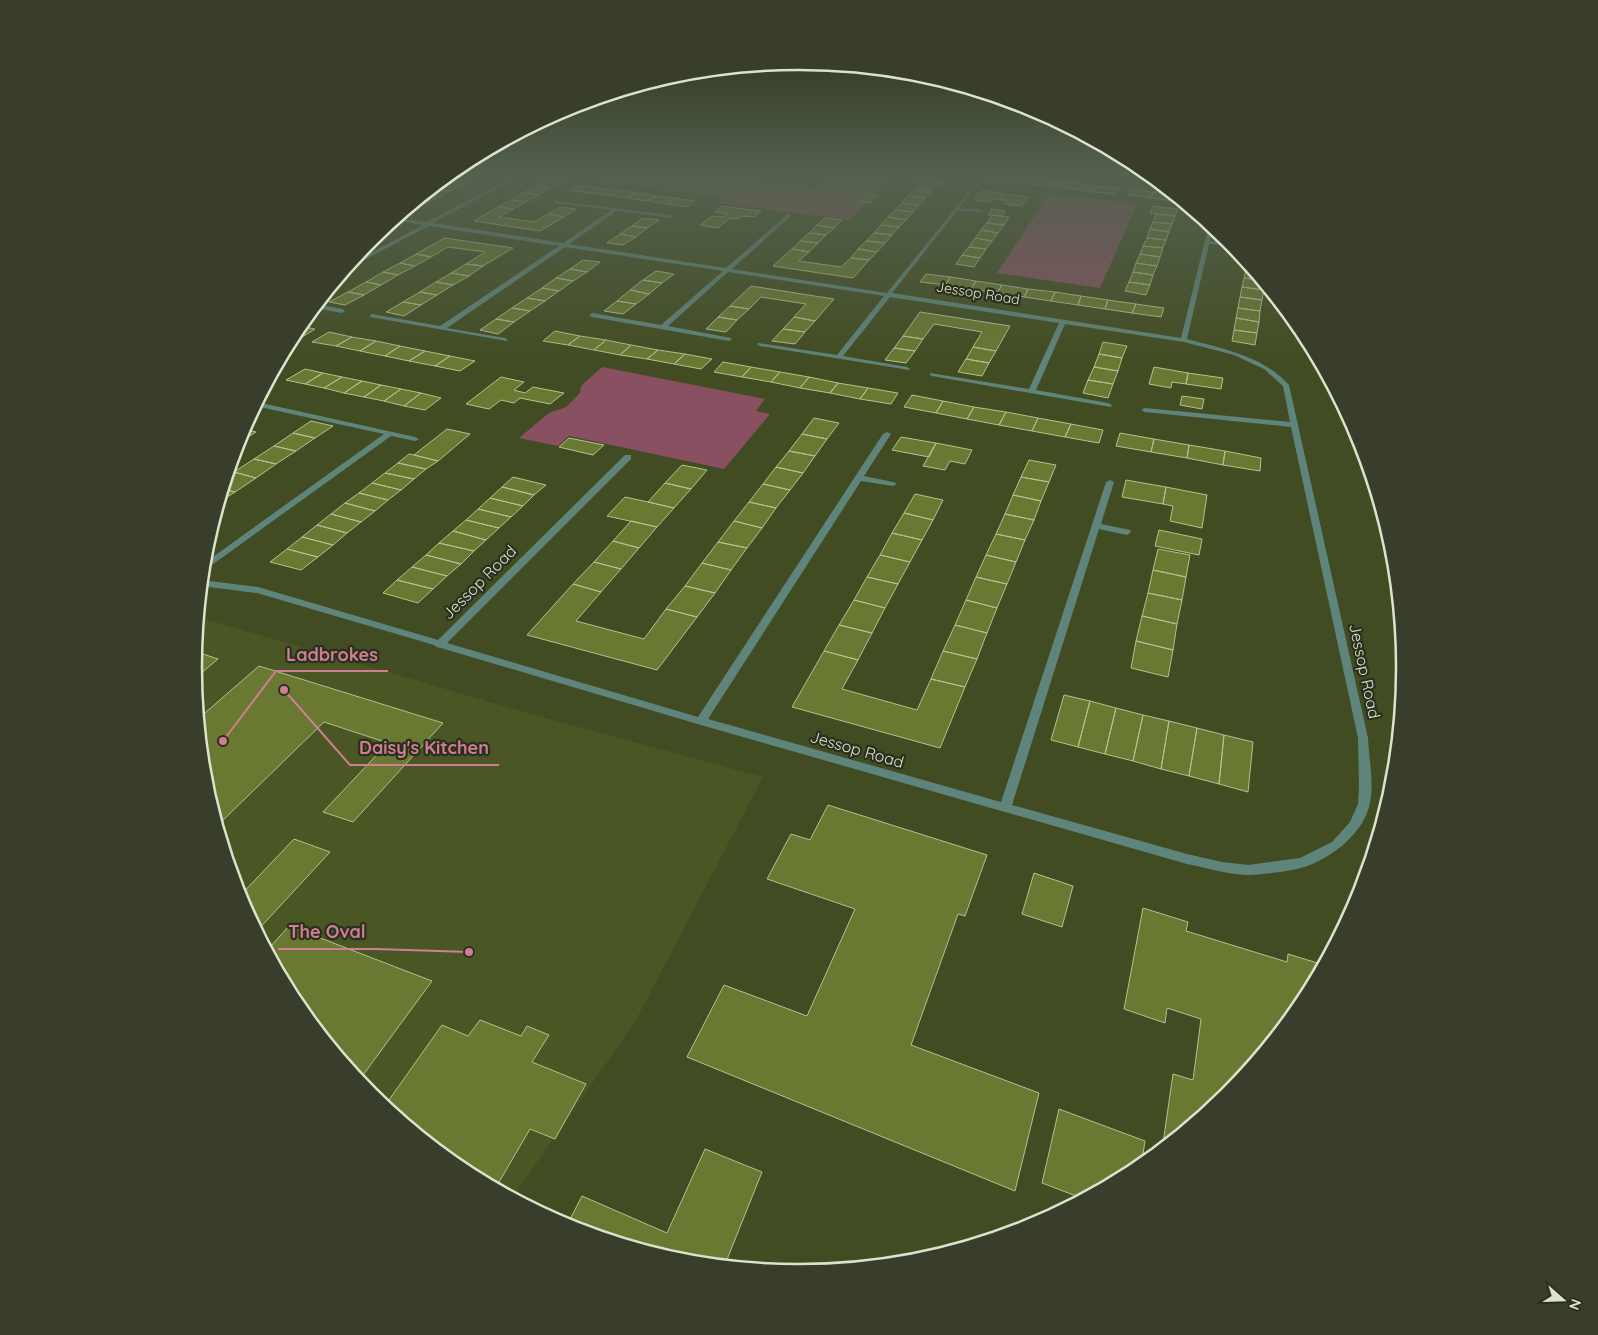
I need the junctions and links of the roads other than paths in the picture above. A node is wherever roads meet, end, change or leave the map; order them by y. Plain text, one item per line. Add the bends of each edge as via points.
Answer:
1 (402, 238) edge
2 (521, 238) edge
3 (574, 238) edge
4 (763, 238) edge
5 (933, 238) edge
6 (1208, 238) edge
7 (1207, 242) junction
8 (1220, 244) edge
9 (564, 245) junction
10 (365, 258) edge
11 (727, 270) junction
12 (889, 295) junction
13 (323, 307) edge
14 (342, 311) dead end
15 (592, 315) dead end
16 (372, 316) dead end
17 (1062, 321) junction
18 (442, 328) junction
19 (663, 328) junction
20 (730, 339) dead end
21 (504, 340) dead end
22 (1184, 340) junction
23 (760, 344) dead end
24 (838, 358) junction
25 (907, 369) dead end
26 (932, 374) dead end
27 (1032, 391) junction
28 (1108, 404) dead end
29 (262, 405) edge
30 (1145, 410) dead end
31 (1295, 425) junction
32 (389, 434) junction
33 (888, 434) dead end
34 (415, 439) dead end
35 (628, 457) dead end
36 (860, 478) junction
37 (1110, 482) dead end
38 (893, 484) dead end
39 (1096, 526) junction
40 (1127, 532) dead end
41 (211, 562) edge
42 (208, 584) edge
43 (439, 645) junction
44 (701, 721) junction
45 (1005, 808) junction

1 - 10 street
2 - 9 street, Jessop Road
3 - 9 street
4 - 11 street
5 - 12 street
6 - 7 street
7 - 8 street
7 - 22 street
9 - 11 street, Jessop Road
9 - 18 street
11 - 12 street, Jessop Road
11 - 19 street
12 - 17 street, Jessop Road
12 - 24 street
13 - 14 street
15 - 19 street
16 - 18 street
17 - 22 street, Jessop Road
17 - 27 street
18 - 21 street
19 - 20 street
22 - 31 street, Jessop Road via 1236,354 1266,368 1286,385
23 - 24 street
24 - 25 street
26 - 27 street
27 - 28 street
29 - 32 street
30 - 31 street
31 - 45 street, Jessop Road via 1363,738 1364,804 1355,825 1336,846 1302,863 1248,870 1186,859
32 - 34 street
32 - 41 street
33 - 36 street
35 - 43 street, Jessop Road
36 - 38 street
36 - 44 street
37 - 39 street
39 - 40 street
39 - 45 street
42 - 43 street, Jessop Road via 258,590
43 - 44 street, Jessop Road
44 - 45 street, Jessop Road

